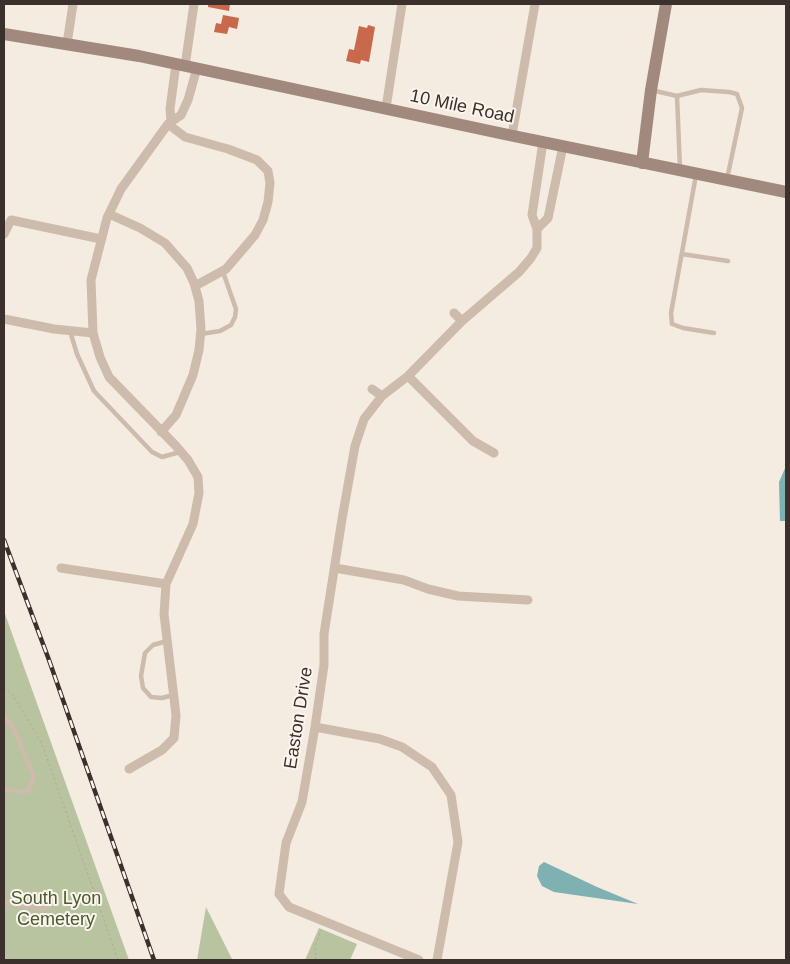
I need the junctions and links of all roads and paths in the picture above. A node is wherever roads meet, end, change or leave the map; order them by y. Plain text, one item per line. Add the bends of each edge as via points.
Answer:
1 (74, 4) edge
2 (194, 4) edge
3 (402, 4) edge
4 (536, 4) edge
5 (666, 4) edge
6 (4, 34) edge
7 (67, 44) junction
8 (186, 66) junction
9 (652, 90) junction
10 (677, 96) junction
11 (386, 108) junction
12 (170, 122) junction
13 (512, 136) junction
14 (543, 142) junction
15 (562, 146) junction
16 (642, 162) junction
17 (680, 170) junction
18 (696, 174) junction
19 (727, 180) junction
20 (786, 192) edge
21 (109, 214) junction
22 (7, 217) edge
23 (537, 229) junction
24 (4, 234) edge
25 (101, 239) junction
26 (682, 254) junction
27 (728, 261) dead end
28 (222, 271) junction
29 (195, 286) junction
30 (454, 313) dead end
31 (4, 319) edge
32 (462, 321) junction
33 (70, 331) junction
34 (93, 333) junction
35 (714, 333) dead end
36 (201, 334) junction
37 (408, 376) junction
38 (372, 389) dead end
39 (382, 396) junction
40 (161, 432) junction
41 (181, 452) junction
42 (494, 453) dead end
43 (61, 568) dead end
44 (334, 568) junction
45 (166, 584) junction
46 (528, 600) dead end
47 (167, 641) junction
48 (4, 687) edge
49 (173, 696) junction
50 (4, 718) edge
51 (316, 727) junction
52 (129, 769) dead end
53 (4, 789) edge
54 (4, 902) edge
55 (50, 907) dead end
56 (324, 922) junction
57 (118, 960) edge
58 (316, 960) edge
59 (419, 960) edge
60 (437, 960) edge

1 - 7 street
2 - 8 street
3 - 11 street
4 - 13 street
5 - 9 main road
6 - 7 main road, 10 Mile Road
7 - 8 main road, 10 Mile Road
8 - 11 main road, 10 Mile Road
8 - 12 street via 175,87
8 - 12 street via 188,100 181,115
9 - 10 lane
9 - 16 main road
10 - 17 lane
10 - 19 lane via 701,90 729,92 737,94 740,99 742,108
11 - 13 main road, 10 Mile Road
12 - 21 street via 121,189
12 - 28 street via 185,137 250,156 268,171 270,183 263,220 255,235
13 - 14 main road, 10 Mile Road
14 - 15 main road, 10 Mile Road
14 - 23 street, Easton Drive via 532,215
15 - 16 main road, 10 Mile Road
15 - 23 street, Easton Drive via 548,218
16 - 17 main road, 10 Mile Road
17 - 18 main road, 10 Mile Road
18 - 19 main road, 10 Mile Road
18 - 26 lane
19 - 20 main road, 10 Mile Road
21 - 25 street
21 - 29 street via 165,243 187,268
22 - 24 street
22 - 25 street
23 - 32 street, Easton Drive via 536,248 531,258
25 - 34 street via 91,280
26 - 27 lane
26 - 35 lane via 671,313 672,324
28 - 29 street
28 - 36 lane via 236,310 235,317 231,325 220,331
29 - 36 street
30 - 32 street
31 - 33 street
32 - 37 street, Easton Drive
33 - 34 street
33 - 41 lane via 94,391 152,452 162,457
34 - 40 street via 109,377
36 - 40 street via 193,375 183,401
37 - 39 street, Easton Drive
37 - 42 street via 473,441
38 - 39 street
39 - 44 street, Easton Drive via 364,419 354,446
40 - 41 street
41 - 45 street via 198,477 199,493 193,524
43 - 45 street
44 - 46 street via 404,580 458,596
44 - 51 street, Easton Drive via 324,634 324,665
45 - 47 street via 164,614
47 - 49 street
47 - 49 lane via 153,645 145,653 140,676 142,688 151,697
48 - 57 path via 13,695 42,744
49 - 52 street via 176,715 174,738 162,750
50 - 53 lane via 12,725 34,777 28,790 23,792
51 - 56 street, Easton Drive via 302,802 286,843 279,894 289,907
51 - 60 street via 380,739 402,747 432,767 451,795 458,842
54 - 55 lane via 42,909
56 - 58 path via 314,948
56 - 59 street, Easton Drive

